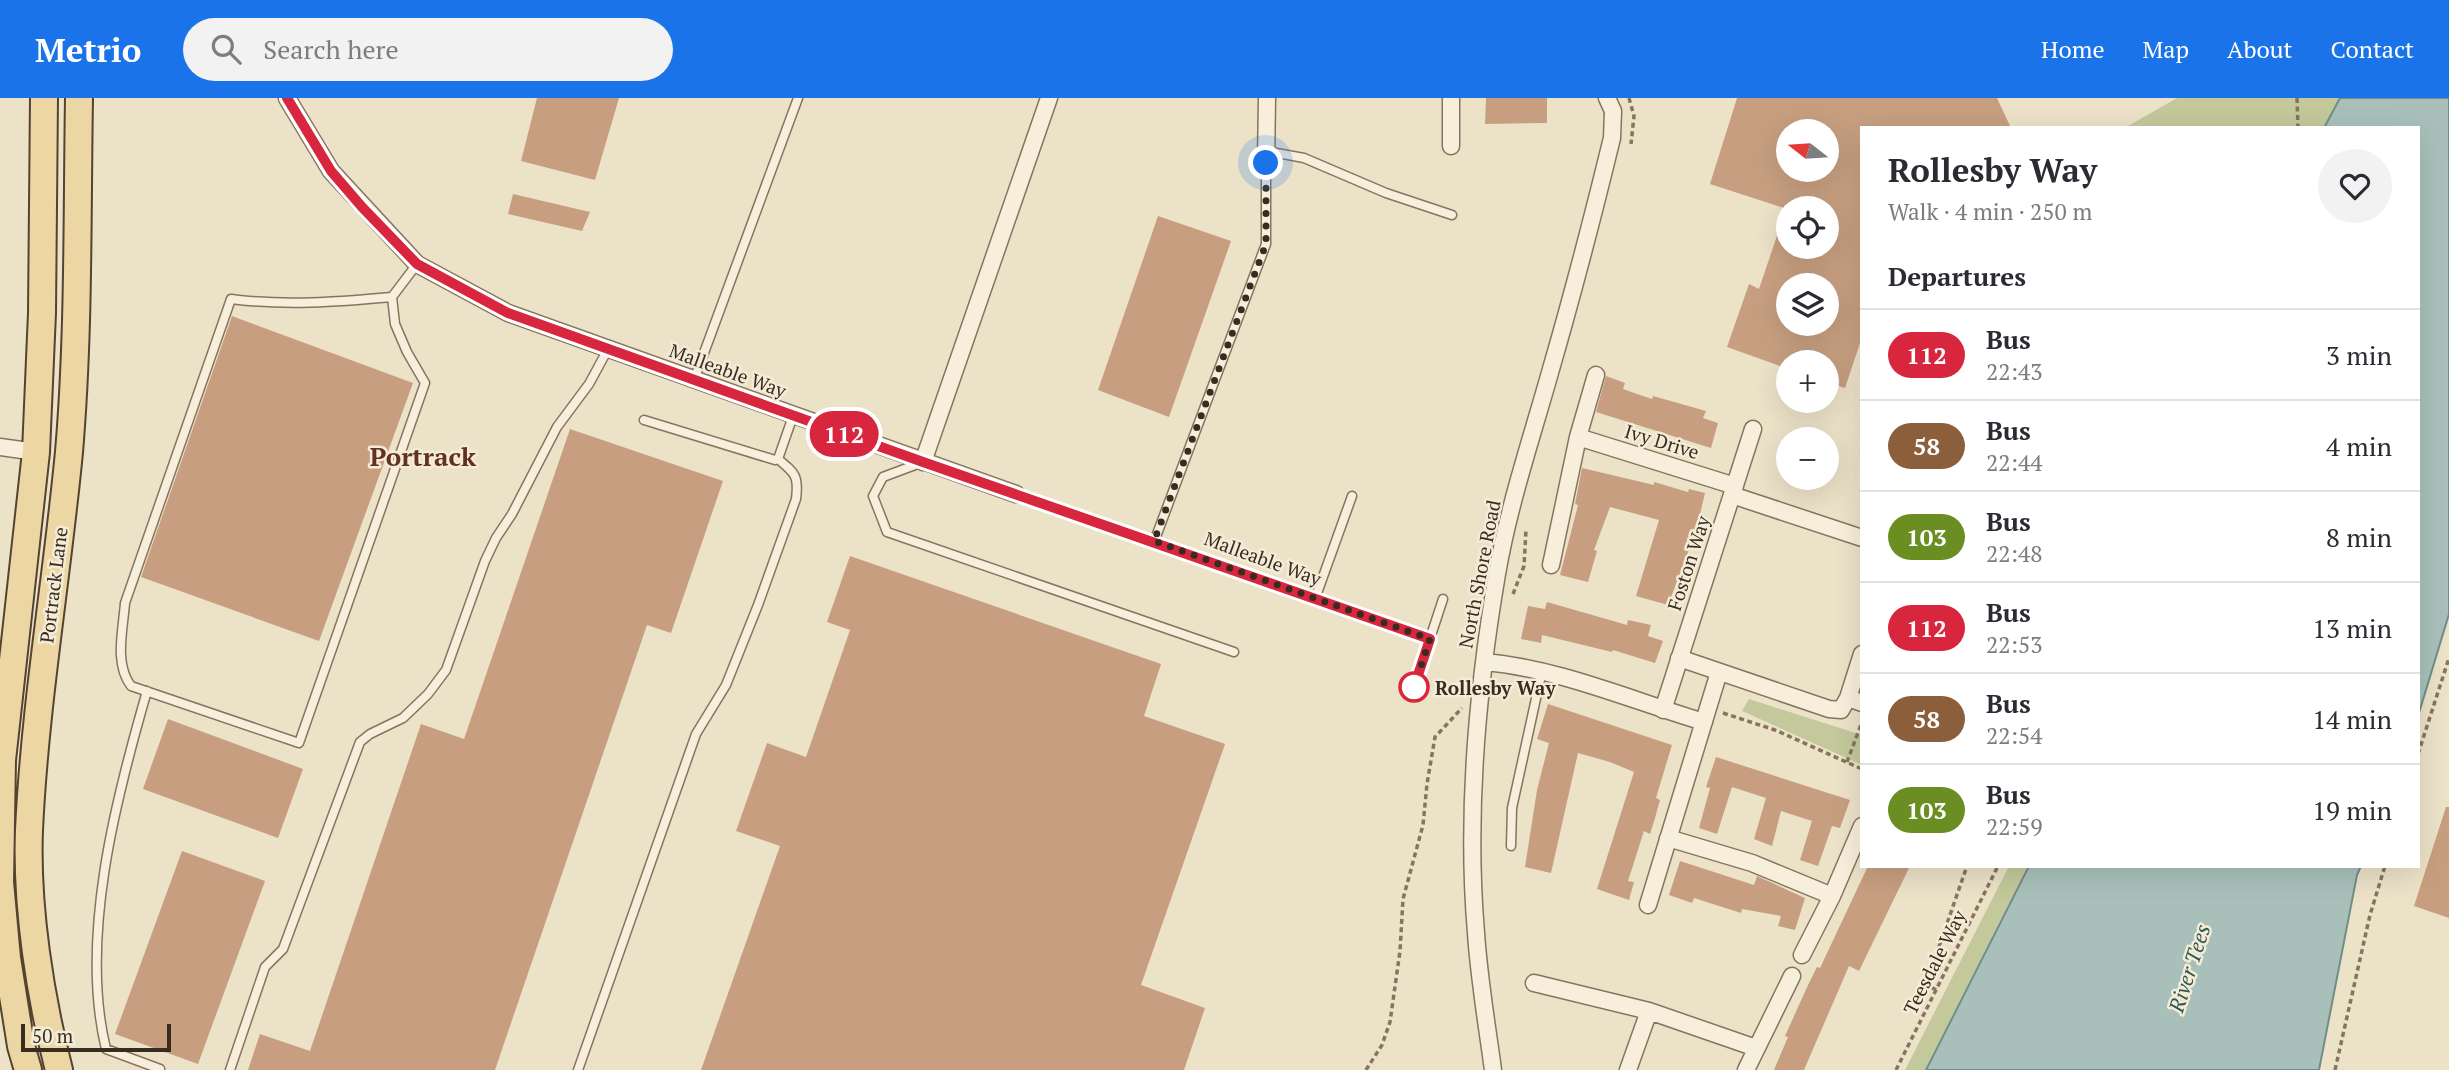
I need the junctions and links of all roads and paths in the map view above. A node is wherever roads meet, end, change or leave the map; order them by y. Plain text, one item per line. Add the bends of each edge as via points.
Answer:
1 (44, 98) edge
2 (79, 98) edge
3 (287, 98) edge
4 (798, 98) edge
5 (1049, 98) edge
6 (1267, 98) edge
7 (1451, 98) edge
8 (1607, 98) edge
9 (2297, 98) edge
10 (2298, 126) edge
11 (1451, 146) dead end
12 (1266, 157) junction
13 (1452, 215) dead end
14 (417, 264) junction
15 (391, 297) junction
16 (608, 349) junction
17 (1596, 375) dead end
18 (694, 380) junction
19 (793, 416) junction
20 (644, 420) dead end
21 (1753, 429) dead end
22 (1578, 437) junction
23 (0, 447) edge
24 (36, 452) junction
25 (778, 459) junction
26 (923, 462) junction
27 (1733, 490) junction
28 (1016, 494) joint
29 (1352, 496) dead end
30 (1860, 537) edge
31 (1154, 541) junction
32 (1550, 565) dead end
33 (1315, 599) junction
34 (1443, 599) dead end
35 (1430, 639) junction
36 (1234, 652) dead end
37 (1679, 658) junction
38 (2449, 658) edge
39 (1484, 662) junction
40 (1860, 667) edge
41 (1542, 671) junction
42 (1719, 672) junction
43 (1414, 687) dead end
44 (146, 691) junction
45 (1482, 696) junction
46 (1855, 701) edge
47 (1663, 710) junction
48 (1706, 715) junction
49 (1860, 727) edge
50 (2420, 748) edge
51 (1847, 762) junction
52 (1860, 768) edge
53 (1860, 831) edge
54 (1668, 838) junction
55 (1511, 846) dead end
56 (1966, 868) edge
57 (1997, 868) edge
58 (2384, 868) edge
59 (1832, 896) junction
60 (1648, 905) dead end
61 (1802, 955) dead end
62 (1792, 976) dead end
63 (1534, 984) dead end
64 (1936, 990) junction
65 (1649, 1011) junction
66 (1756, 1048) junction
67 (160, 1069) edge
68 (27, 1070) edge
69 (59, 1070) edge
70 (230, 1070) edge
71 (578, 1070) edge
72 (1366, 1070) edge
73 (1493, 1070) edge
74 (1628, 1070) edge
75 (1746, 1070) edge
76 (1896, 1070) edge
77 (2335, 1070) edge

1 - 24 main road, Portrack Lane
2 - 69 main road, Portrack Lane via 69,451 29,832 30,891 41,982
3 - 14 street, Malleable Way via 331,171
4 - 18 lane
5 - 26 street
6 - 12 street
7 - 11 street
8 - 39 street, North Shore Road via 1612,138 1518,484 1497,572
9 - 10 path
12 - 13 lane via 1304,159
12 - 31 lane via 1266,244
14 - 15 lane
14 - 16 street, Malleable Way via 508,313
15 - 44 lane via 338,303 231,299 125,603 122,675 131,686
15 - 44 lane via 395,324 425,383 299,743
16 - 18 street, Malleable Way
16 - 70 lane via 557,426 496,538 446,670 403,719 360,742 283,948 265,967
17 - 22 street
18 - 19 street, Malleable Way
19 - 25 lane
19 - 26 street, Malleable Way
20 - 25 lane via 767,460
21 - 27 street, Foston Way
22 - 27 street, Ivy Drive
22 - 32 street
23 - 24 street
24 - 68 main road, Portrack Lane via 2,760 0,882 7,958
25 - 71 lane via 795,473 796,499 726,685 696,734
26 - 28 street, Malleable Way
26 - 36 lane via 883,477 873,496 887,532
27 - 30 street, Ivy Drive
27 - 37 street, Foston Way
28 - 31 lane, Malleable Way
29 - 33 lane
31 - 33 lane, Malleable Way
33 - 35 lane, Malleable Way
34 - 35 lane
35 - 43 lane
37 - 42 street
37 - 47 street, Foston Way
38 - 50 path
39 - 41 street
39 - 45 street, North Shore Road
40 - 46 street
41 - 47 street
41 - 55 lane via 1512,808
42 - 46 street via 1829,709 1841,710
42 - 48 street
44 - 67 lane via 121,779 100,901 97,986 106,1049
45 - 72 path via 1467,703 1435,737 1423,825 1403,899 1390,1022
45 - 73 street, North Shore Road via 1473,870 1475,933
47 - 48 street
48 - 51 path via 1775,730
48 - 54 street
49 - 51 path
51 - 52 path
53 - 59 street
54 - 59 street via 1752,863
54 - 60 street
56 - 64 path via 1926,984
57 - 64 path, Teesdale Way
58 - 77 path
59 - 61 street
62 - 66 street
63 - 65 street
64 - 76 path, Teesdale Way
65 - 66 street
65 - 74 street
66 - 75 street

